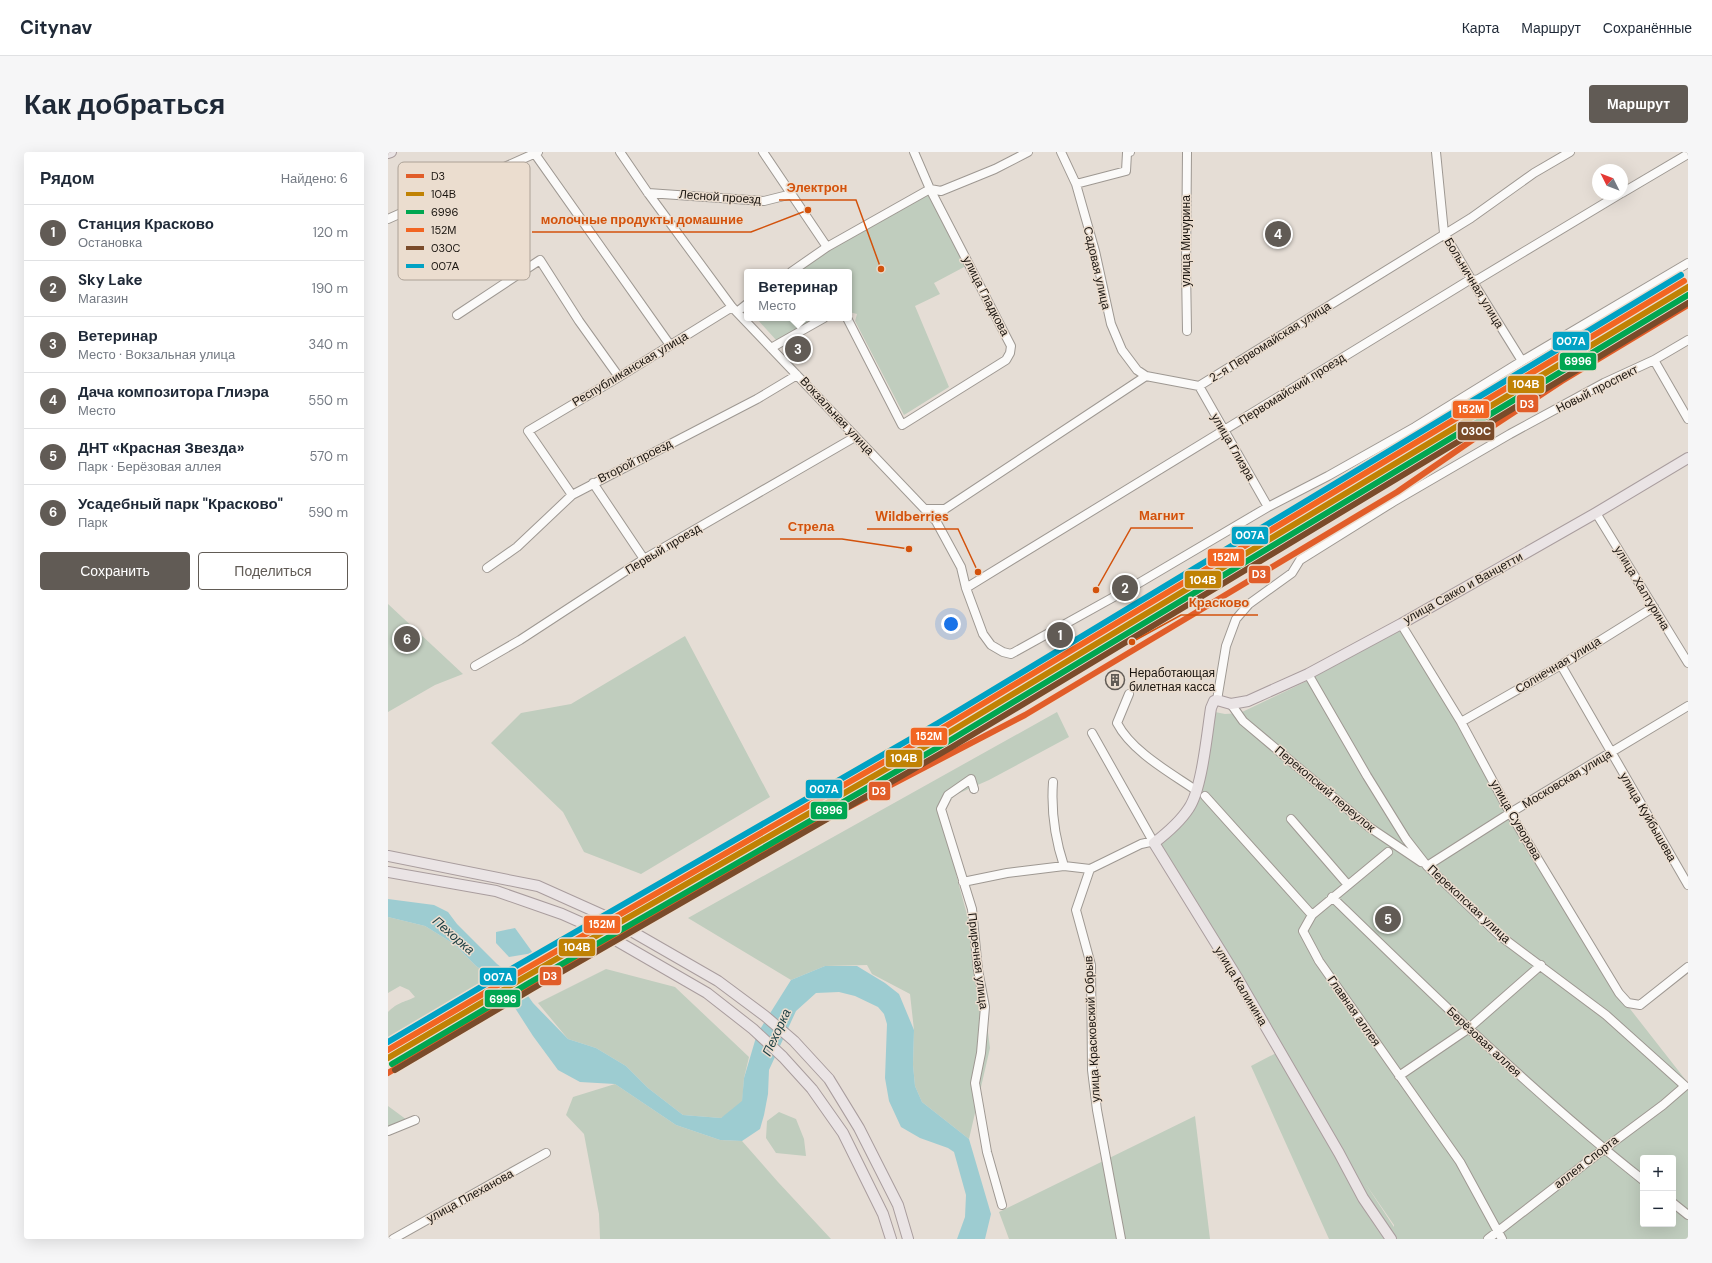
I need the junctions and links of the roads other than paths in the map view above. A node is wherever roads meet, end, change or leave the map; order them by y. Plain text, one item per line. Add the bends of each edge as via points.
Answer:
1 (391, 152) edge
2 (620, 152) edge
3 (763, 152) edge
4 (914, 152) edge
5 (1028, 152) edge
6 (1061, 152) edge
7 (1130, 152) edge
8 (1187, 152) edge
9 (1436, 152) edge
10 (1570, 152) edge
11 (388, 153) edge
12 (536, 153) edge
13 (1687, 155) edge
14 (516, 162) edge
15 (1076, 184) junction
16 (930, 189) junction
17 (1628, 189) edge
18 (648, 193) junction
19 (792, 194) junction
20 (1609, 200) edge
21 (398, 215) edge
22 (388, 219) edge
23 (1444, 233) junction
24 (827, 247) junction
25 (1688, 262) edge
26 (530, 267) edge
27 (795, 269) edge
28 (1471, 279) junction
29 (510, 280) edge
30 (744, 305) edge
31 (734, 309) junction
32 (457, 315) dead end
33 (744, 320) edge
34 (745, 321) edge
35 (819, 321) edge
36 (849, 321) edge
37 (1187, 331) dead end
38 (1688, 340) edge
39 (670, 345) junction
40 (771, 348) junction
41 (1654, 360) junction
42 (1522, 361) junction
43 (797, 375) junction
44 (1146, 376) junction
45 (619, 377) junction
46 (1199, 386) junction
47 (1688, 419) edge
48 (1223, 431) junction
49 (855, 437) junction
50 (1688, 458) edge
51 (593, 483) junction
52 (572, 495) junction
53 (1268, 507) junction
54 (925, 509) junction
55 (945, 509) junction
56 (1596, 513) junction
57 (936, 520) junction
58 (644, 559) junction
59 (487, 568) dead end
60 (966, 588) junction
61 (1654, 607) junction
62 (1401, 624) junction
63 (1688, 663) edge
64 (1561, 665) junction
65 (474, 666) dead end
66 (1308, 674) junction
67 (1129, 694) dead end
68 (1217, 700) junction
69 (1231, 704) junction
70 (1688, 706) edge
71 (1461, 722) junction
72 (1092, 733) dead end
73 (1611, 752) junction
74 (1053, 782) dead end
75 (974, 788) dead end
76 (1201, 794) junction
77 (1510, 812) junction
78 (1291, 819) dead end
79 (1154, 843) junction
80 (1388, 852) dead end
81 (388, 856) edge
82 (1064, 866) junction
83 (1427, 866) junction
84 (1090, 869) junction
85 (388, 872) edge
86 (963, 882) junction
87 (1348, 885) junction
88 (1688, 885) edge
89 (1332, 897) junction
90 (1312, 915) junction
91 (1541, 965) junction
92 (1688, 967) edge
93 (1468, 1029) junction
94 (1399, 1076) junction
95 (1685, 1086) joint
96 (416, 1120) dead end
97 (388, 1131) edge
98 (1604, 1149) junction
99 (546, 1153) dead end
100 (1640, 1178) edge
101 (1002, 1205) dead end
102 (1676, 1205) edge
103 (1688, 1215) edge
104 (1499, 1236) edge
105 (393, 1239) edge
106 (891, 1239) edge
107 (908, 1239) edge
108 (1121, 1239) edge
109 (1391, 1239) edge
110 (1488, 1239) edge

1 - 11 main road
2 - 18 street, Вокзальная улица
3 - 19 street
4 - 16 street, улица Гладкова
5 - 16 street via 941,191
6 - 15 street, Садовая улица
7 - 15 street via 1127,153 1126,171
8 - 37 street, улица Мичурина
9 - 23 street, Больничная улица
10 - 23 street, 2-я Первомайская улица
12 - 14 street
12 - 39 street
13 - 17 street, Первомайский проезд
15 - 44 street, Садовая улица via 1095,251 1111,324 1122,350 1137,370
16 - 24 street
16 - 36 street, улица Гладкова via 1011,346 1006,360 902,425
18 - 19 street, Лесной проезд via 764,201
18 - 31 street, Вокзальная улица
19 - 24 street
20 - 28 street, Первомайский проезд via 1477,280
21 - 22 street
23 - 28 street, Больничная улица
23 - 46 street, 2-я Первомайская улица
24 - 27 street
25 - 42 street
26 - 45 street via 540,260
28 - 42 street, Больничная улица
28 - 48 street, Первомайский проезд
29 - 32 street
30 - 31 street
31 - 33 street, Вокзальная улица
31 - 39 street, Республиканская улица
34 - 40 street, Вокзальная улица
35 - 40 street
38 - 41 street, Новый проспект
39 - 45 street, Республиканская улица
40 - 43 street, Вокзальная улица
41 - 47 street
41 - 68 street, Новый проспект via 1604,383 1510,434 1300,560 1292,573 1249,604 1236,619 1226,646
42 - 53 street via 1415,427
43 - 49 street, Вокзальная улица
43 - 51 street, Второй проезд via 757,399
44 - 46 street, 2-я Первомайская улица
44 - 55 street
45 - 52 street, Республиканская улица via 528,431
46 - 48 street, улица Глиэра
48 - 53 street, улица Глиэра
48 - 60 street, Первомайский проезд
49 - 54 street, Вокзальная улица
49 - 58 street, Первый проезд
50 - 56 main road, улица Сакко и Ванцетти
51 - 52 street, Второй проезд
51 - 58 street
52 - 59 street, Второй проезд via 517,546
53 - 60 street, Вокзальная улица via 1011,654 991,645 983,634
54 - 55 street
54 - 57 street, Вокзальная улица
55 - 57 street
56 - 61 street, улица Халтурина
56 - 62 main road, улица Сакко и Ванцетти
57 - 60 street, Вокзальная улица via 961,567
58 - 65 street, Первый проезд via 520,640
61 - 63 street, улица Халтурина
61 - 64 street, Солнечная улица
62 - 66 main road, улица Сакко и Ванцетти
62 - 71 street, улица Суворова
64 - 71 street, Солнечная улица
64 - 73 street, улица Куйбышева
66 - 69 main road, улица Сакко и Ванцетти via 1248,701
66 - 83 street, Перекопская улица via 1406,839
67 - 76 street via 1117,723 1120,728 1138,749
68 - 69 main road
68 - 76 main road via 1211,708
69 - 83 street, Перекопский переулок via 1243,721 1369,827
70 - 73 street, Московская улица
71 - 77 street, улица Суворова
72 - 79 street, улица Калинина
73 - 77 street, Московская улица
73 - 88 street, улица Куйбышева
74 - 82 street via 1056,834
75 - 86 street, Приречная улица via 971,779 948,795 941,809
76 - 79 main road via 1167,834
76 - 90 street
77 - 83 street, Московская улица
77 - 92 street, улица Суворова via 1619,993 1628,1003 1640,1005
78 - 87 street
79 - 84 street via 1142,844
79 - 109 main road, улица Калинина via 1238,979 1363,1198
80 - 87 street
81 - 107 main road via 538,886 605,916 718,981 794,1041 829,1079 859,1128 898,1205
82 - 84 street
82 - 86 street via 1007,873
83 - 91 street, Перекопская улица via 1499,935
84 - 108 street, улица Красковский Обрыв via 1076,910 1091,966 1093,1077
85 - 106 main road via 496,891 562,914 605,934 707,994 753,1028 812,1089 843,1133 883,1214
86 - 101 street, Приречная улица via 972,909 978,970 986,1007 982,1053 975,1083 987,1152
87 - 89 street
89 - 90 street
89 - 93 street, Берёзовая аллея
90 - 94 street, Главная аллея via 1303,931 1319,961
91 - 93 street
91 - 95 street, Перекопская улица via 1606,1015
93 - 94 street
93 - 98 street, Берёзовая аллея
94 - 104 street, Главная аллея via 1460,1162
95 - 98 street, аллея Спорта
96 - 97 street
98 - 100 street, Берёзовая аллея
98 - 104 street, аллея Спорта
99 - 105 street, улица Плеханова
102 - 103 street
104 - 110 street, аллея Спорта

